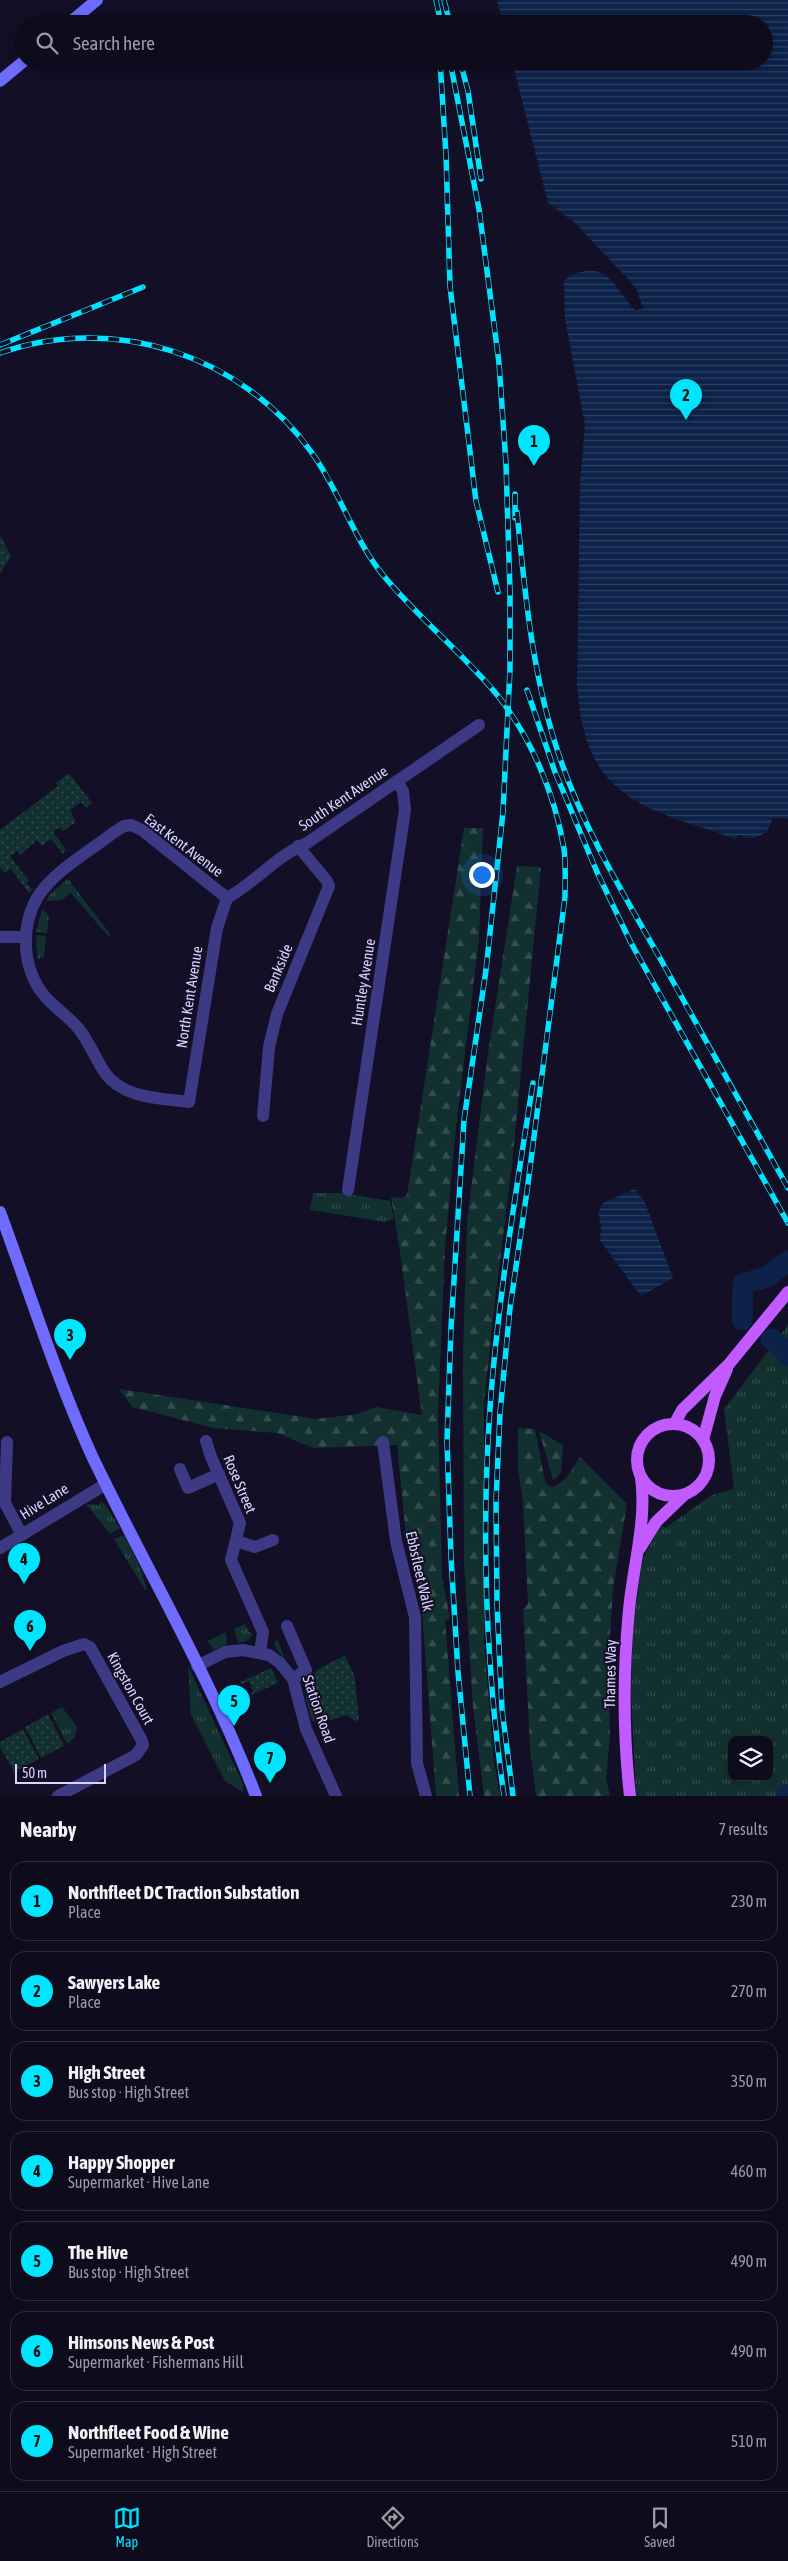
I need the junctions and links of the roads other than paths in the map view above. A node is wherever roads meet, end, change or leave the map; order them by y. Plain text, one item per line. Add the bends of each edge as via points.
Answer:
1 (92, 1) edge
2 (77, 15) edge
3 (15, 68) edge
4 (0, 81) edge
5 (480, 725) dead end
6 (397, 781) junction
7 (298, 846) junction
8 (227, 898) junction
9 (0, 937) edge
10 (26, 937) junction
11 (263, 1116) dead end
12 (348, 1190) dead end
13 (0, 1212) edge
14 (5, 1239) edge
15 (788, 1292) edge
16 (729, 1364) junction
17 (675, 1424) junction
18 (703, 1440) junction
19 (206, 1441) dead end
20 (8, 1442) dead end
21 (383, 1442) dead end
22 (180, 1469) dead end
23 (219, 1474) junction
24 (641, 1478) junction
25 (106, 1484) junction
26 (684, 1495) junction
27 (22, 1535) junction
28 (273, 1540) dead end
29 (236, 1541) junction
30 (0, 1548) edge
31 (637, 1553) junction
32 (287, 1626) dead end
33 (260, 1652) junction
34 (197, 1666) junction
35 (293, 1679) junction
36 (0, 1682) edge
37 (58, 1796) edge
38 (256, 1796) edge
39 (336, 1796) edge
40 (426, 1796) edge
41 (630, 1796) edge

1 - 2 main road
3 - 4 main road
5 - 6 street, South Kent Avenue
6 - 7 street, South Kent Avenue
6 - 12 street, Huntley Avenue via 406,810
7 - 8 street, South Kent Avenue via 286,852 249,885
7 - 11 street, Bankside via 329,886 277,1014 269,1047
8 - 10 street, East Kent Avenue via 142,830 126,826 46,886 29,918
8 - 10 street, North Kent Avenue via 217,928 188,1102 135,1094 110,1078 78,1028 39,988 30,967
9 - 10 street
13 - 14 main road
14 - 25 main road
15 - 16 main road
16 - 17 main road via 682,1410
16 - 18 main road via 715,1396
17 - 18 main road via 694,1430
17 - 24 main road via 661,1427 643,1441 637,1460
18 - 26 main road via 708,1450 705,1475 695,1488
19 - 23 street, Rose Street
20 - 27 street via 5,1503
21 - 40 street, Ebbsfleet Walk via 396,1540 415,1617 417,1763
22 - 23 street via 188,1488
23 - 29 street, Rose Street via 240,1523
24 - 26 main road via 661,1494
24 - 31 main road, Thames Way via 643,1510
25 - 27 street, Hive Lane
25 - 34 main road
26 - 31 main road, Thames Way via 656,1522
27 - 30 street, Hive Lane
28 - 29 street via 255,1547
29 - 33 street, Rose Street via 232,1563 263,1632
31 - 41 main road, Thames Way via 626,1661 626,1749
32 - 35 street via 306,1670
33 - 34 street, Station Road via 230,1651
33 - 35 street, Station Road via 276,1659
34 - 38 main road
35 - 39 street, Station Road via 306,1729
36 - 37 street, Kingston Court via 63,1650 84,1644 90,1647 143,1745 136,1755

